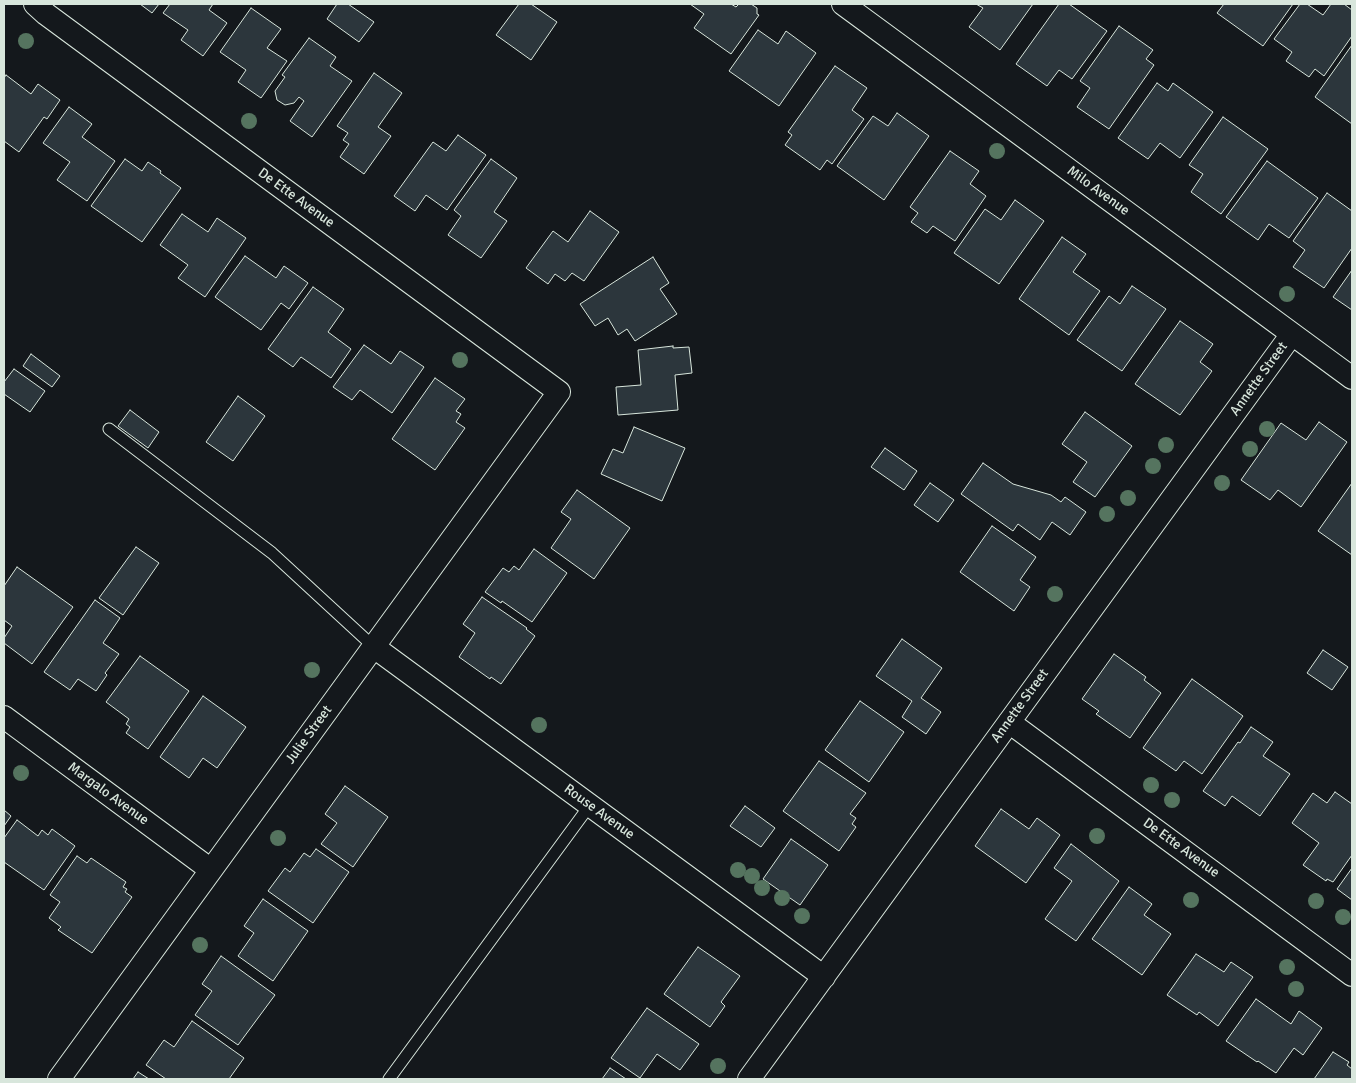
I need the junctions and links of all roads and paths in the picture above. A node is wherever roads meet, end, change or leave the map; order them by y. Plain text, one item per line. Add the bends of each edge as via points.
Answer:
1 (35, 4) edge
2 (843, 4) edge
3 (1292, 334) junction
4 (1352, 378) edge
5 (559, 392) joint
6 (109, 429) dead end
7 (374, 646) junction
8 (4, 717) edge
9 (1009, 722) junction
10 (590, 806) junction
11 (211, 870) junction
12 (1352, 975) edge
13 (824, 977) junction
14 (59, 1079) edge
15 (389, 1079) edge
16 (749, 1079) edge

1 - 5 street, De Ette Avenue
2 - 3 street, Milo Avenue
3 - 4 street, Milo Avenue
3 - 9 street, Annette Street
5 - 7 street, Julie Street
6 - 7 lane via 272,553
7 - 10 street, Rouse Avenue
7 - 11 street, Julie Street
8 - 11 street, Margalo Avenue
9 - 12 street, De Ette Avenue
9 - 13 street, Annette Street
10 - 13 street, Rouse Avenue
10 - 15 lane
11 - 14 street, Julie Street
13 - 16 street, Annette Street

